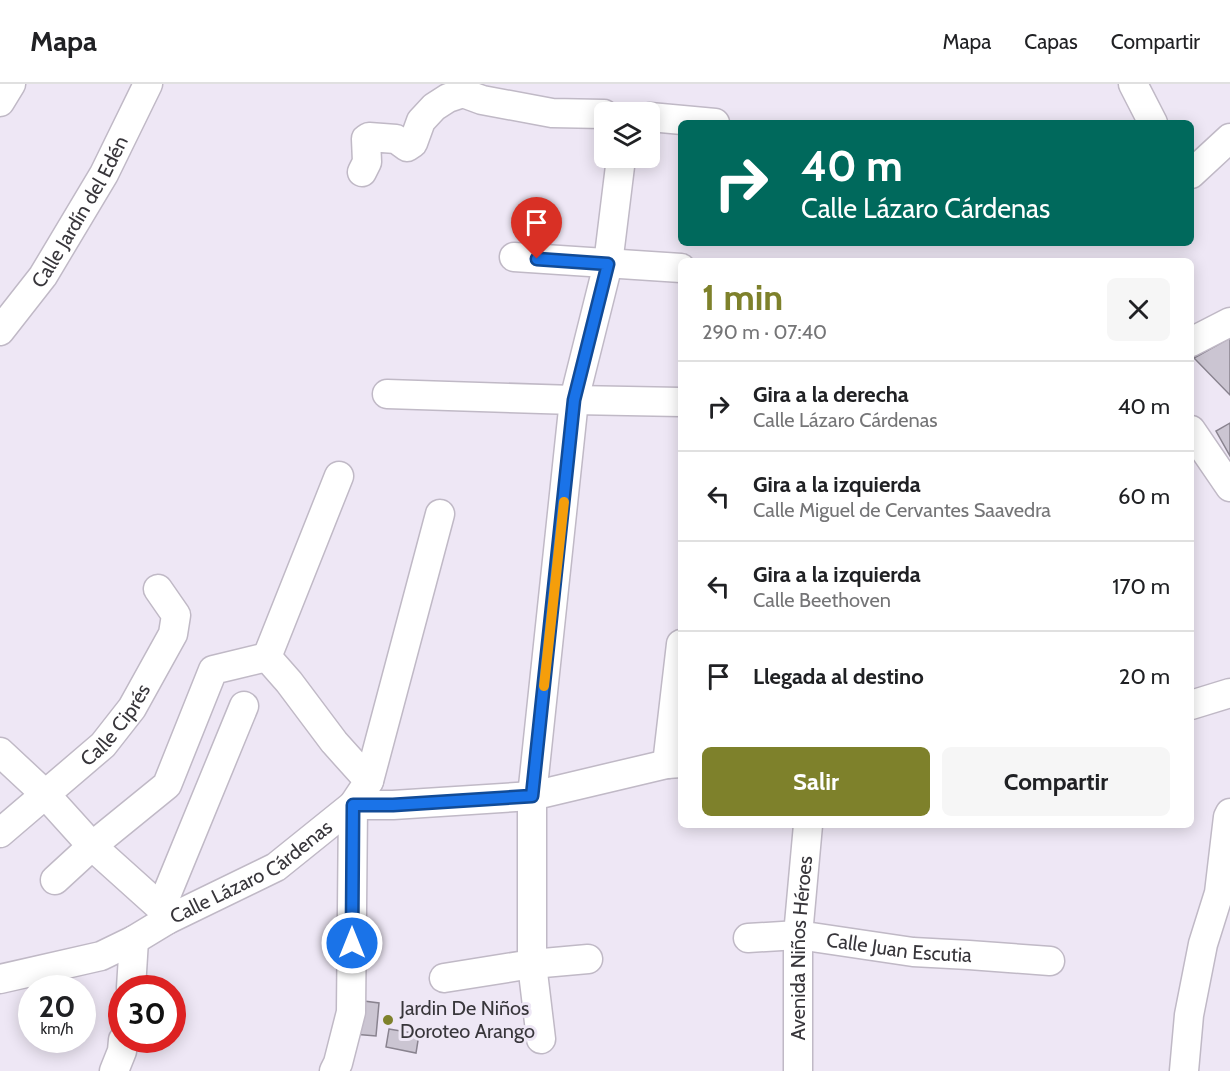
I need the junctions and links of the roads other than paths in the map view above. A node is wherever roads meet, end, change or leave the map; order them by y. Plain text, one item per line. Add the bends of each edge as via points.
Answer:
1 (10, 84) edge
2 (148, 84) edge
3 (1133, 84) edge
4 (0, 102) edge
5 (594, 114) edge
6 (660, 118) edge
7 (682, 120) edge
8 (1151, 120) edge
9 (1230, 138) edge
10 (620, 168) edge
11 (1194, 171) edge
12 (362, 172) dead end
13 (514, 257) dead end
14 (608, 264) junction
15 (678, 267) edge
16 (1230, 322) edge
17 (0, 331) edge
18 (1194, 340) edge
19 (387, 394) dead end
20 (574, 400) junction
21 (678, 402) edge
22 (1194, 434) edge
23 (339, 476) dead end
24 (1230, 487) edge
25 (440, 514) dead end
26 (158, 589) dead end
27 (267, 657) junction
28 (1230, 693) edge
29 (678, 695) edge
30 (1194, 704) edge
31 (244, 706) dead end
32 (0, 752) edge
33 (674, 763) edge
34 (369, 781) junction
35 (45, 794) junction
36 (532, 796) junction
37 (353, 805) junction
38 (1230, 813) edge
39 (808, 828) edge
40 (0, 833) edge
41 (92, 846) junction
42 (55, 880) dead end
43 (164, 914) junction
44 (798, 935) junction
45 (748, 938) dead end
46 (134, 940) junction
47 (588, 959) dead end
48 (1050, 961) dead end
49 (532, 964) junction
50 (132, 975) edge
51 (444, 978) dead end
52 (0, 980) edge
53 (541, 1039) dead end
54 (121, 1053) edge
55 (114, 1071) edge
56 (334, 1071) edge
57 (798, 1071) edge
58 (1184, 1071) edge

1 - 4 street
2 - 17 street, Calle Jardín del Edén via 104,174 49,266
3 - 8 street
5 - 12 street via 552,113 463,93 434,107 421,121 413,143 366,139 368,162
6 - 7 street
9 - 11 street
10 - 14 street
13 - 14 street
14 - 15 street
14 - 20 street
16 - 18 street
19 - 20 street
20 - 21 street
20 - 36 street
22 - 24 street
23 - 27 street
25 - 34 street, Calle Lázaro Cárdenas
26 - 35 street, Calle Ciprés via 176,615 173,634 132,708 103,744
27 - 34 street
27 - 41 street via 213,670 167,785
28 - 30 street
29 - 33 street
31 - 43 street
32 - 35 street
33 - 36 street
34 - 37 street, Calle Lázaro Cárdenas
35 - 40 street, Calle Ciprés
35 - 41 street
36 - 37 street
36 - 49 street
37 - 43 street, Calle Lázaro Cárdenas via 276,867
37 - 56 street via 351,1012
38 - 58 street via 1219,893 1203,944 1189,1015
39 - 44 street, Avenida Niños Héroes
41 - 42 street
41 - 43 street
43 - 46 street, Calle Lázaro Cárdenas
44 - 45 street, Calle Juan Escutia
44 - 48 street, Calle Juan Escutia via 913,952
44 - 57 street, Avenida Niños Héroes
46 - 50 street
46 - 52 street, Calle Lázaro Cárdenas via 101,956
47 - 49 street
49 - 51 street
49 - 53 street
54 - 55 street

